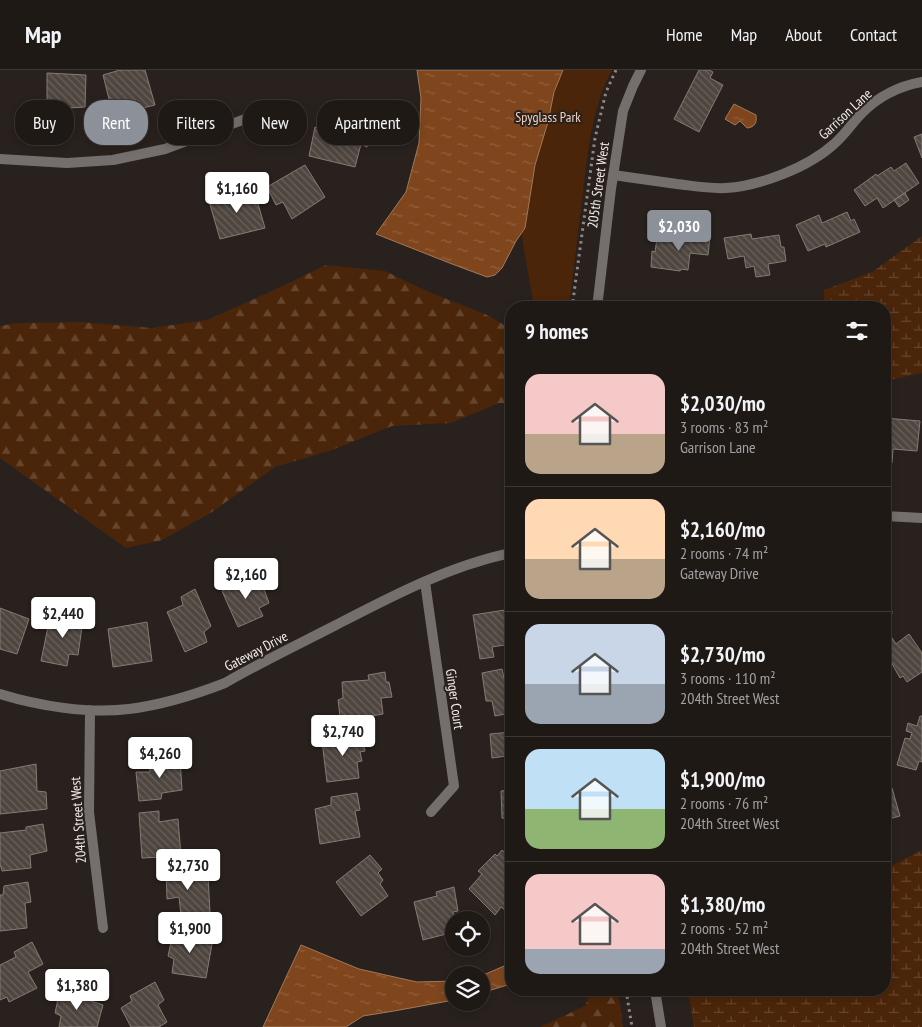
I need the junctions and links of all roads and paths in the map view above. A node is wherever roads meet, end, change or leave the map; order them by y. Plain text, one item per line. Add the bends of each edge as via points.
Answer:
1 (616, 70) edge
2 (642, 70) edge
3 (922, 82) edge
4 (243, 120) edge
5 (0, 159) edge
6 (613, 175) junction
7 (573, 301) edge
8 (598, 301) edge
9 (891, 516) edge
10 (922, 518) edge
11 (505, 554) edge
12 (425, 582) junction
13 (0, 694) edge
14 (90, 710) junction
15 (431, 812) dead end
16 (103, 928) dead end
17 (627, 996) edge
18 (656, 996) edge
19 (632, 1027) edge
20 (661, 1027) edge

1 - 7 path via 606,92 595,138
2 - 6 street, 205th Street West via 623,111
3 - 6 street, Garrison Lane via 888,94 817,157 771,178 727,188 706,188
4 - 5 street via 165,149 113,160 67,163
6 - 8 street, 205th Street West
9 - 10 street
11 - 12 street, Gateway Drive
12 - 14 street, Gateway Drive via 207,690 136,708
12 - 15 street, Ginger Court via 454,786
13 - 14 street, Gateway Drive via 34,703
14 - 16 street, 204th Street West via 89,812
17 - 19 path
18 - 20 street

